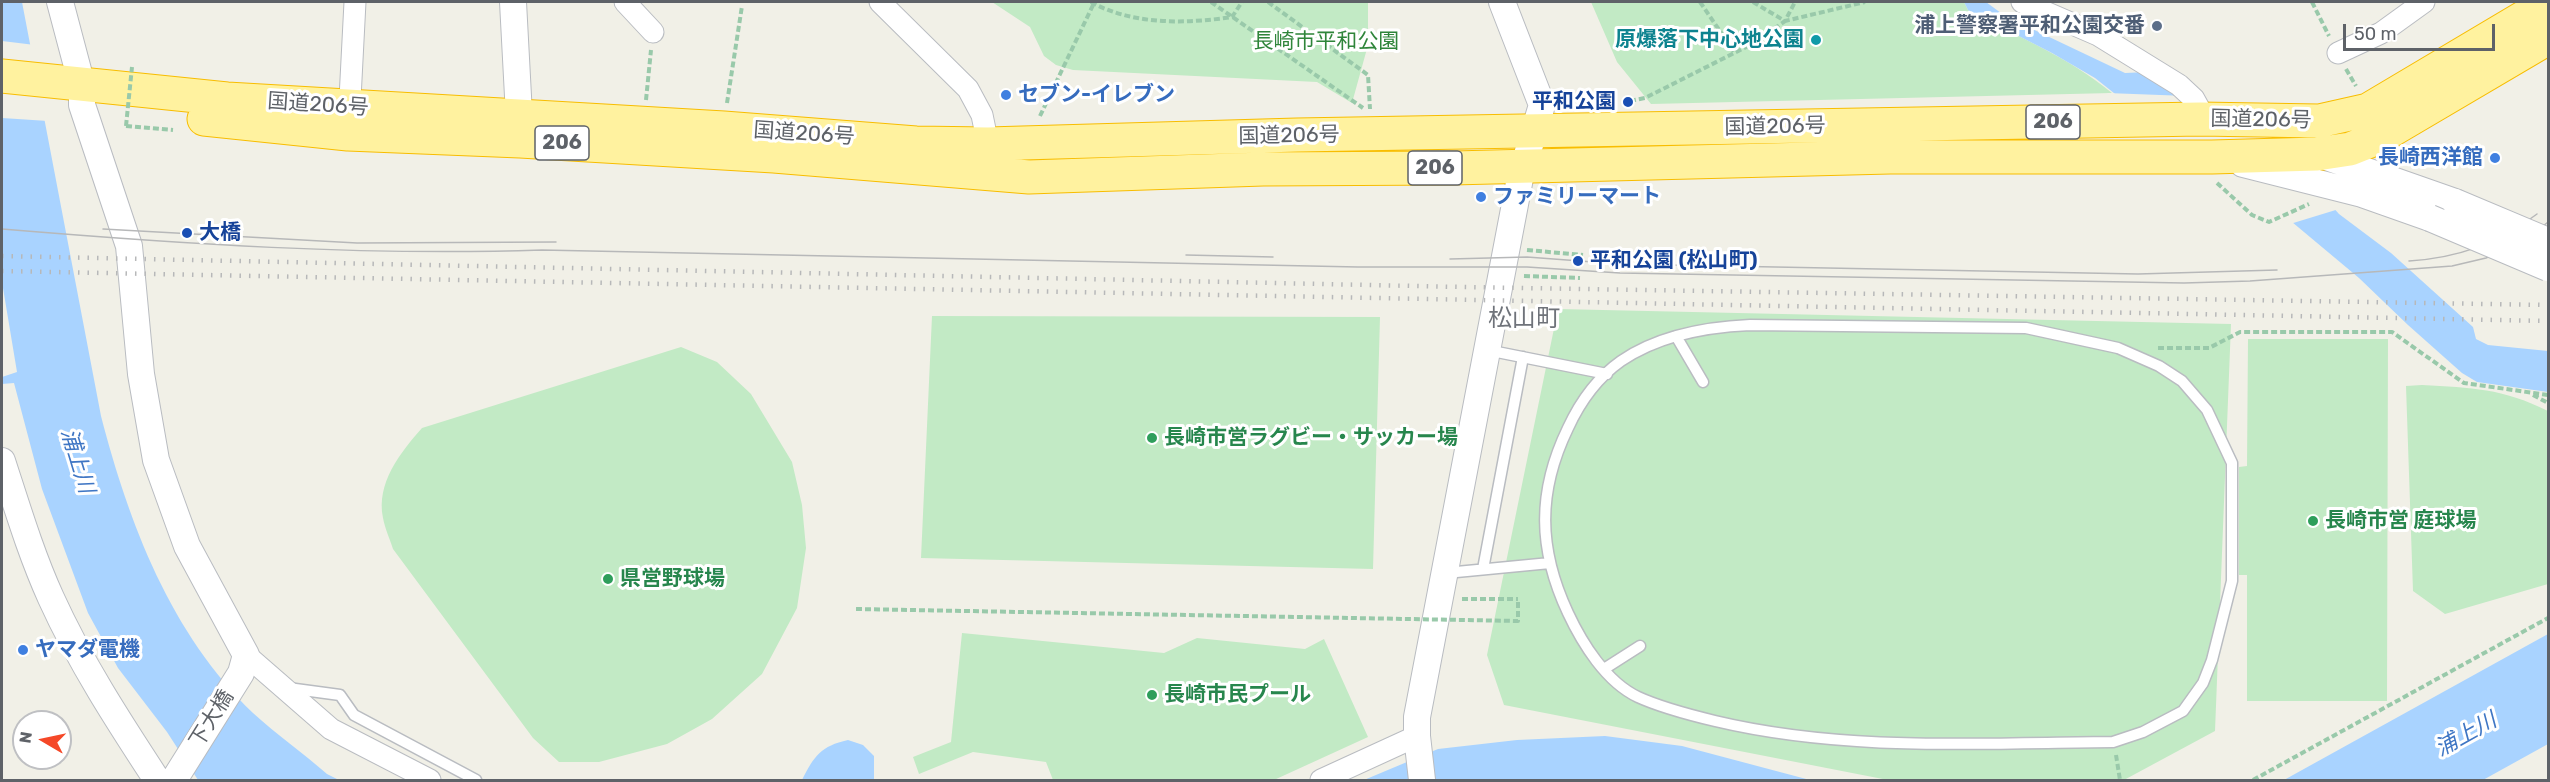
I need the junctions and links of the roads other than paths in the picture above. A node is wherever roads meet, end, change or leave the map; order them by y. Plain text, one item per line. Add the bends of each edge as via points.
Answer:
1 (60, 2) edge
2 (355, 2) edge
3 (513, 2) edge
4 (625, 2) edge
5 (880, 2) edge
6 (1502, 2) edge
7 (2022, 2) edge
8 (2424, 2) edge
9 (2548, 3) edge
10 (653, 32) road end
11 (2548, 38) edge
12 (2338, 53) dead end
13 (2, 76) edge
14 (48, 92) junction
15 (82, 95) junction
16 (2, 98) edge
17 (2200, 119) junction
18 (2277, 120) junction
19 (349, 121) junction
20 (520, 129) junction
21 (1532, 131) junction
22 (988, 144) junction
23 (2317, 154) junction
24 (2212, 157) junction
25 (1523, 165) junction
26 (2548, 241) edge
27 (2548, 268) edge
28 (1676, 336) junction
29 (1486, 350) junction
30 (1523, 357) junction
31 (1607, 374) junction
32 (1703, 382) dead end
33 (2, 460) edge
34 (1550, 563) junction
35 (1483, 569) junction
36 (1445, 573) junction
37 (1640, 646) dead end
38 (243, 664) junction
39 (1604, 669) junction
40 (284, 688) junction
41 (1417, 741) junction
42 (178, 773) edge
43 (157, 780) edge
44 (430, 780) edge
45 (476, 780) edge
46 (1321, 780) edge
47 (1422, 780) edge

1 - 15 street
2 - 19 street
3 - 20 street
4 - 10 street
5 - 22 street via 968,88 982,115
6 - 21 street via 1542,105
7 - 17 street via 2098,34 2180,85 2194,99
8 - 12 street via 2381,33
9 - 18 highway, 国道206号 / 206 via 2368,110 2319,121
11 - 23 highway, 国道206号 / 206 via 2380,137 2350,149
13 - 14 highway, 国道206号 / 206
14 - 15 highway, 国道206号 / 206
14 - 16 highway, 国道206号 / 206
15 - 19 highway, 国道206号 / 206 via 227,99
15 - 38 street via 129,246 141,374 156,460 187,546
17 - 18 highway, 国道206号 / 206
17 - 21 highway, 国道206号 / 206
18 - 23 street
19 - 20 highway, 国道206号 / 206
20 - 22 highway, 国道206号 / 206 via 644,124
20 - 25 highway, 国道206号 / 206 via 774,156 1029,177
21 - 22 highway, 国道206号 / 206
21 - 25 street
23 - 24 highway, 国道206号 / 206
23 - 26 street, bridge via 2455,202
24 - 25 highway, 国道206号 / 206 via 1890,157
24 - 27 street, bridge via 2361,194 2430,218
25 - 29 street
28 - 31 lane via 1651,344
28 - 32 lane
28 - 39 lane via 1707,327 1750,325 2026,328 2118,348 2159,366 2182,381 2207,410 2232,463 2232,581 2212,660 2203,683 2183,711 2143,732 2113,741 1893,742 1768,733 1696,716 1636,696
29 - 30 lane
29 - 36 street
30 - 31 lane
30 - 35 lane
31 - 34 lane via 1577,408 1552,464 1545,516
33 - 43 street via 25,534 66,628
34 - 35 lane
34 - 39 lane via 1576,631
35 - 36 lane
36 - 41 street via 1417,717
37 - 39 lane
38 - 40 street
38 - 42 street, 下大橋
40 - 44 street via 331,729
40 - 45 lane via 340,695 354,716
41 - 46 street
41 - 47 street

